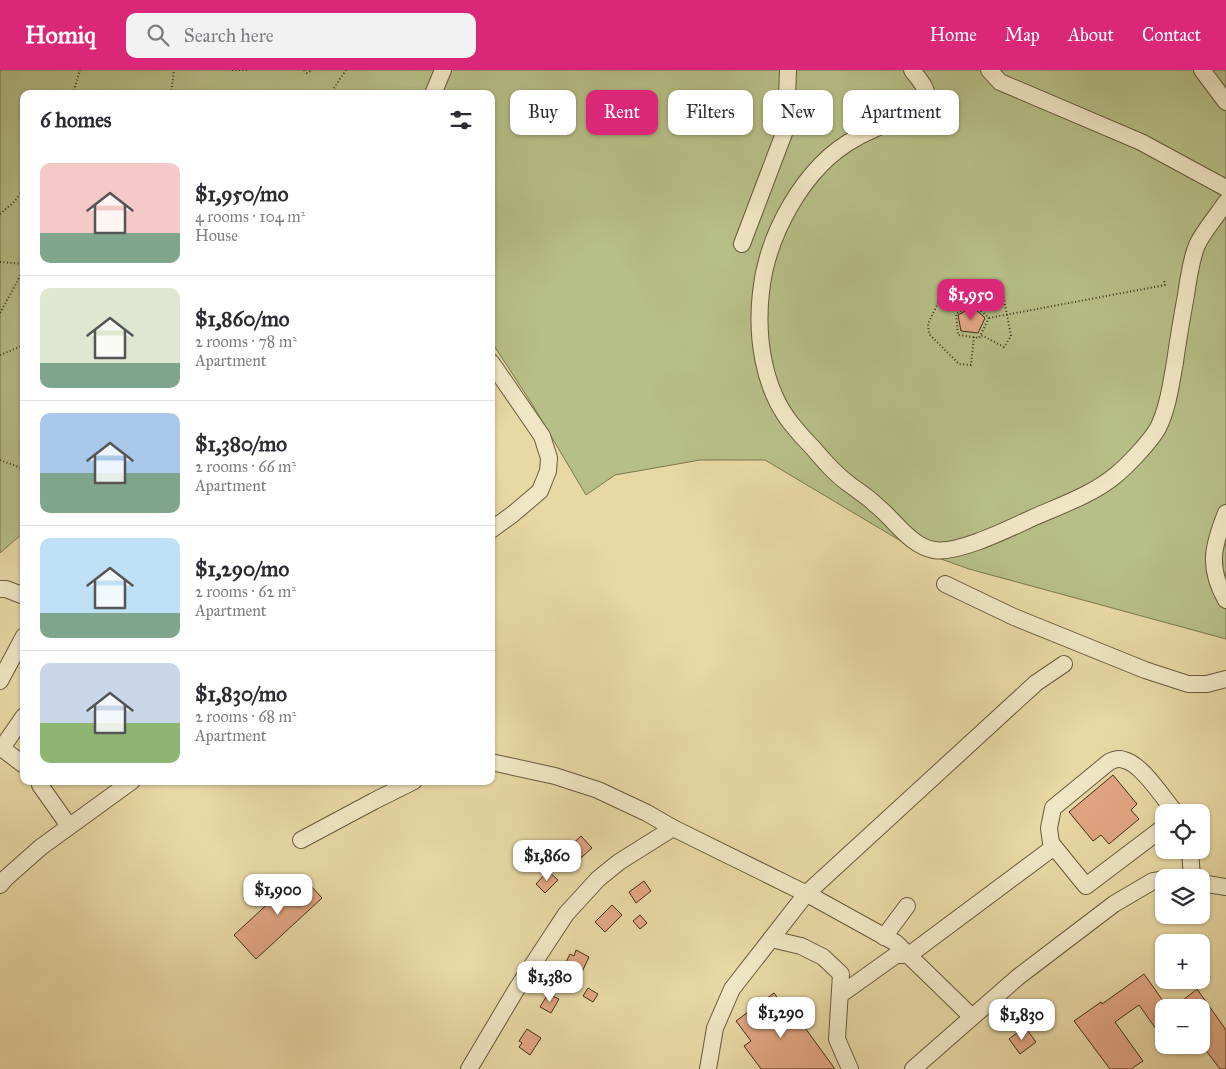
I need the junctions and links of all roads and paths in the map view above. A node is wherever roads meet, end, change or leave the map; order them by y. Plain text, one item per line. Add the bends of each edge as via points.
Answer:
1 (80, 70) edge
2 (174, 70) edge
3 (232, 70) edge
4 (247, 70) edge
5 (304, 70) edge
6 (312, 70) edge
7 (346, 70) edge
8 (443, 70) edge
9 (788, 70) edge
10 (912, 70) edge
11 (989, 70) edge
12 (1202, 70) edge
13 (75, 90) edge
14 (171, 90) edge
15 (333, 90) edge
16 (435, 90) edge
17 (1226, 102) edge
18 (1226, 188) edge
19 (20, 194) edge
20 (1226, 202) edge
21 (0, 214) edge
22 (742, 244) dead end
23 (0, 262) edge
24 (20, 264) edge
25 (20, 276) edge
26 (1164, 280) dead end
27 (0, 313) edge
28 (1007, 315) junction
29 (988, 318) junction
30 (981, 335) junction
31 (974, 337) junction
32 (20, 347) edge
33 (0, 354) edge
34 (495, 368) edge
35 (0, 460) edge
36 (20, 468) edge
37 (1226, 513) edge
38 (495, 527) edge
39 (945, 584) dead end
40 (0, 589) edge
41 (20, 594) edge
42 (1226, 600) edge
43 (20, 644) edge
44 (1064, 664) dead end
45 (1226, 679) edge
46 (0, 681) edge
47 (20, 721) edge
48 (1, 747) edge
49 (20, 762) edge
50 (495, 763) edge
51 (38, 785) edge
52 (126, 785) edge
53 (406, 785) edge
54 (1168, 804) edge
55 (69, 826) junction
56 (673, 828) junction
57 (1155, 834) edge
58 (301, 840) dead end
59 (1054, 847) junction
60 (1155, 881) edge
61 (1210, 884) edge
62 (0, 886) edge
63 (1226, 887) edge
64 (806, 894) junction
65 (907, 906) dead end
66 (884, 937) junction
67 (771, 939) junction
68 (909, 955) junction
69 (840, 995) junction
70 (972, 1017) junction
71 (469, 1069) edge
72 (708, 1069) edge
73 (850, 1069) edge
74 (913, 1069) edge

1 - 13 path
2 - 14 path
3 - 4 path
5 - 6 path
7 - 15 path
8 - 16 street
9 - 22 street via 786,128
10 - 20 street via 925,88 926,100 838,150 794,200 770,248 759,317 764,363 773,391 790,422 826,464 922,546 934,550 950,549 992,536 1093,490 1116,475 1149,440 1158,428 1168,399 1197,245
11 - 18 street via 1000,82 1142,142
12 - 17 street
19 - 21 path
23 - 24 path
25 - 27 path
26 - 28 path via 1165,285
28 - 29 path
28 - 30 path via 1011,336 1004,347
28 - 31 path via 1003,294 996,287 955,281 946,286 928,324 929,334 959,364 972,365
29 - 30 path
29 - 31 path via 973,304 956,314 958,335
30 - 31 path
32 - 33 path
34 - 38 street via 542,436 549,458 540,491
35 - 36 path
37 - 42 street via 1214,551 1215,575
39 - 45 street via 1014,617 1145,670 1188,684
40 - 41 street
43 - 46 street
44 - 64 street via 1036,683
47 - 48 street
48 - 49 street
50 - 56 street via 555,776 598,790
51 - 55 street
52 - 55 street
53 - 58 street
54 - 59 street via 1138,768 1115,759 1054,808 1048,828
55 - 62 street
56 - 64 street
56 - 71 street via 619,862 598,879 566,914
57 - 59 street via 1086,886
59 - 68 street
60 - 70 street via 1114,904 1018,977
61 - 63 street
64 - 66 street
64 - 67 street
65 - 66 street
66 - 68 street
67 - 69 street via 800,946 823,957 841,974
67 - 72 street via 732,989 715,1028
68 - 69 street via 896,955
68 - 70 street
69 - 73 street via 837,1038
70 - 74 street

